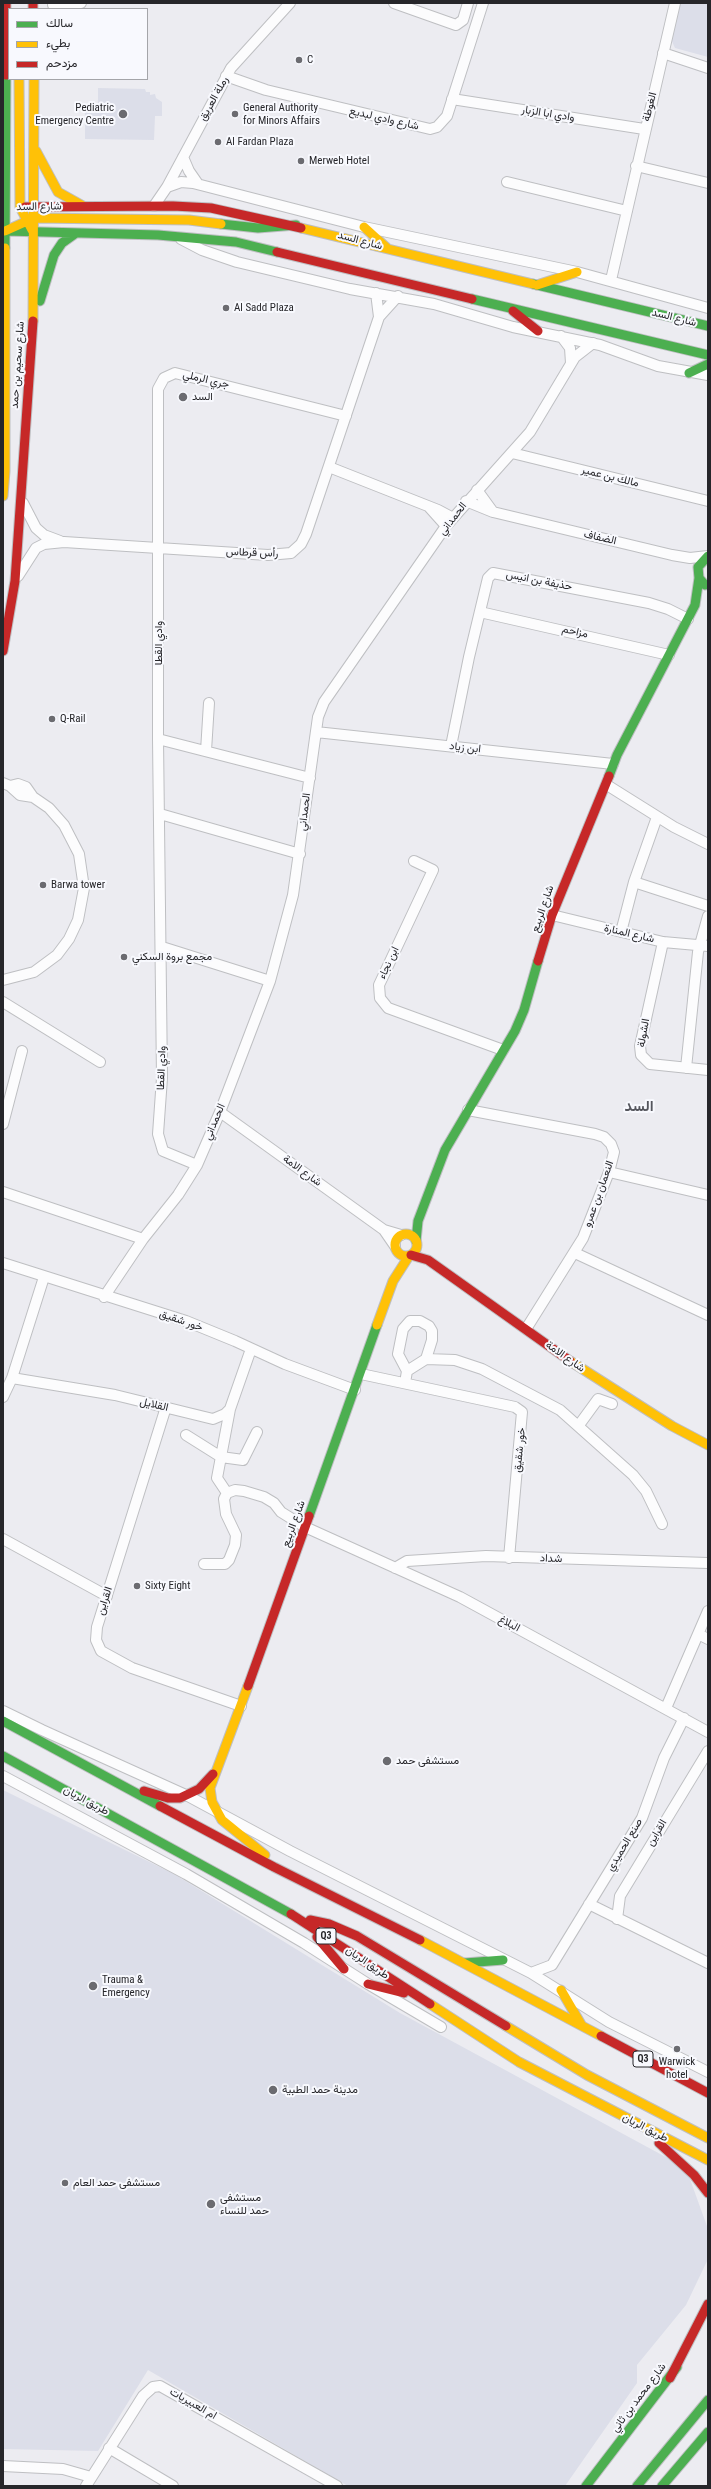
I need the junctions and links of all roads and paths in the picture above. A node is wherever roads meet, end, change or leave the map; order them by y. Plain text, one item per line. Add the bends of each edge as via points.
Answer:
1 (6, 3) edge
2 (81, 3) edge
3 (290, 3) edge
4 (394, 3) edge
5 (468, 3) edge
6 (483, 3) edge
7 (675, 3) edge
8 (53, 5) dead end
9 (5, 18) edge
10 (8, 32) edge
11 (663, 53) junction
12 (708, 68) edge
13 (226, 76) junction
14 (19, 80) edge
15 (34, 80) edge
16 (452, 99) junction
17 (644, 129) junction
18 (35, 150) junction
19 (183, 157) junction
20 (4, 161) edge
21 (636, 166) junction
22 (507, 182) dead end
23 (708, 183) edge
24 (198, 184) junction
25 (167, 187) junction
26 (83, 206) junction
27 (157, 206) junction
28 (4, 207) edge
29 (34, 207) junction
30 (627, 211) junction
31 (165, 220) junction
32 (4, 221) edge
33 (22, 221) junction
34 (296, 225) junction
35 (364, 227) junction
36 (4, 231) edge
37 (34, 232) junction
38 (76, 233) junction
39 (173, 236) junction
40 (389, 249) junction
41 (4, 267) edge
42 (577, 272) junction
43 (611, 280) junction
44 (537, 285) junction
45 (376, 293) junction
46 (398, 296) junction
47 (507, 307) junction
48 (708, 308) edge
49 (379, 317) junction
50 (708, 326) edge
51 (34, 327) junction
52 (538, 331) junction
53 (560, 336) junction
54 (593, 343) junction
55 (21, 346) dead end
56 (708, 355) edge
57 (571, 363) junction
58 (708, 364) edge
59 (689, 373) junction
60 (708, 375) edge
61 (28, 395) junction
62 (346, 416) junction
63 (512, 453) junction
64 (329, 467) junction
65 (4, 470) edge
66 (476, 490) junction
67 (3, 496) edge
68 (466, 501) junction
69 (708, 501) edge
70 (22, 502) junction
71 (493, 512) junction
72 (449, 522) junction
73 (64, 542) junction
74 (159, 548) junction
75 (708, 556) edge
76 (699, 578) junction
77 (15, 581) junction
78 (708, 586) edge
79 (708, 593) edge
80 (696, 605) junction
81 (480, 612) junction
82 (688, 619) junction
83 (3, 651) edge
84 (669, 655) junction
85 (209, 703) dead end
86 (316, 732) junction
87 (158, 739) junction
88 (451, 746) junction
89 (206, 751) junction
90 (614, 764) junction
91 (310, 778) junction
92 (7, 785) edge
93 (607, 785) junction
94 (160, 814) junction
95 (657, 817) junction
96 (708, 844) edge
97 (300, 854) junction
98 (414, 861) dead end
99 (634, 882) junction
100 (708, 906) edge
101 (552, 915) junction
102 (708, 916) edge
103 (621, 932) junction
104 (663, 942) junction
105 (704, 946) edge
106 (162, 947) junction
107 (3, 980) edge
108 (270, 982) junction
109 (3, 1002) edge
110 (502, 1050) junction
111 (22, 1052) dead end
112 (100, 1062) dead end
113 (686, 1068) junction
114 (708, 1070) edge
115 (468, 1110) junction
116 (220, 1112) junction
117 (3, 1124) edge
118 (197, 1165) junction
119 (609, 1172) junction
120 (3, 1192) edge
121 (708, 1195) edge
122 (418, 1221) junction
123 (384, 1230) junction
124 (403, 1235) junction
125 (143, 1239) junction
126 (416, 1242) junction
127 (396, 1249) junction
128 (575, 1253) junction
129 (410, 1255) junction
130 (428, 1260) junction
131 (3, 1263) edge
132 (44, 1277) junction
133 (393, 1281) junction
134 (104, 1297) junction
135 (708, 1315) edge
136 (526, 1329) junction
137 (251, 1349) junction
138 (426, 1359) junction
139 (407, 1371) junction
140 (361, 1374) junction
141 (12, 1378) junction
142 (405, 1383) junction
143 (355, 1390) junction
144 (3, 1396) edge
145 (612, 1404) dead end
146 (166, 1407) junction
147 (230, 1409) junction
148 (579, 1425) junction
149 (257, 1432) dead end
150 (186, 1435) dead end
151 (708, 1446) edge
152 (221, 1457) junction
153 (226, 1493) junction
154 (662, 1524) dead end
155 (305, 1528) junction
156 (3, 1539) edge
157 (508, 1558) junction
158 (708, 1563) edge
159 (204, 1564) dead end
160 (395, 1568) junction
161 (107, 1596) junction
162 (708, 1611) edge
163 (698, 1634) junction
164 (708, 1639) edge
165 (241, 1706) junction
166 (666, 1708) junction
167 (3, 1711) edge
168 (684, 1718) junction
169 (3, 1721) edge
170 (708, 1732) edge
171 (708, 1751) edge
172 (3, 1756) edge
173 (213, 1774) junction
174 (3, 1776) edge
175 (115, 1782) junction
176 (188, 1796) junction
177 (216, 1811) junction
178 (274, 1867) junction
179 (589, 1904) junction
180 (298, 1918) junction
181 (617, 1919) junction
182 (503, 1960) junction
183 (466, 1963) junction
184 (708, 1964) edge
185 (552, 1965) junction
186 (344, 1969) junction
187 (531, 1973) junction
188 (368, 1984) junction
189 (558, 1988) junction
190 (425, 2002) junction
191 (583, 2027) junction
192 (441, 2028) dead end
193 (708, 2072) edge
194 (587, 2075) junction
195 (706, 2092) edge
196 (642, 2127) junction
197 (708, 2128) edge
198 (708, 2138) edge
199 (708, 2160) edge
200 (708, 2193) edge
201 (708, 2304) edge
202 (708, 2321) edge
203 (670, 2378) junction
204 (708, 2400) edge
205 (708, 2432) edge
206 (110, 2448) junction
207 (3, 2466) edge
208 (92, 2477) junction
209 (86, 2486) edge
210 (173, 2486) edge
211 (337, 2486) edge
212 (586, 2486) edge
213 (637, 2486) edge
214 (662, 2486) edge

1 - 9 main road, شارع سحيم بن حمد
2 - 8 street
3 - 13 street, رملة العريق via 240,56
4 - 5 street via 456,25 463,20
6 - 16 street, شارع وادي لبديع
7 - 11 street, الغوطة
9 - 10 main road, شارع سحيم بن حمد
10 - 20 main road, شارع سحيم بن حمد
11 - 12 street
11 - 17 street, الغوطة
13 - 16 street, شارع وادي لبديع via 266,90 430,130 443,123
13 - 19 street, رملة العريق
14 - 33 main road
15 - 18 main road, شارع سحيم بن حمد
16 - 17 street, وادي ابا الزبار
17 - 21 street, الغوطة
18 - 26 main road via 58,192
18 - 29 main road, شارع سحيم بن حمد
19 - 24 street
19 - 25 street, رملة العريق
20 - 28 main road, شارع سحيم بن حمد
21 - 23 street
21 - 30 street, الغوطة
22 - 30 street
24 - 25 street, شارع السد via 181,182
24 - 35 street, شارع السد
25 - 27 street, رملة العريق
26 - 27 main road, شارع السد
26 - 29 main road, شارع السد
27 - 31 street via 170,212
27 - 34 main road, شارع السد via 211,208
28 - 32 main road, شارع سحيم بن حمد
28 - 33 main road
29 - 33 main road, شارع سحيم بن حمد
29 - 33 main road, شارع السد
30 - 43 street, الغوطة
31 - 33 main road
31 - 34 main road via 202,221 258,228
32 - 33 main road
32 - 36 main road, شارع سحيم بن حمد
33 - 36 main road, شارع السد
33 - 37 main road, شارع سحيم بن حمد
33 - 37 main road, شارع السد
34 - 40 main road, شارع السد
35 - 40 main road
35 - 42 street, شارع السد
36 - 41 main road, شارع سحيم بن حمد
37 - 38 main road, شارع السد
37 - 51 main road, شارع سحيم بن حمد
38 - 39 main road, شارع السد
38 - 51 main road via 62,243 54,255
39 - 45 street, شارع السد via 232,261
39 - 47 main road, شارع السد via 208,238 265,248 387,280
40 - 44 main road, شارع السد
41 - 65 main road, شارع سحيم بن حمد
42 - 43 street, شارع السد
42 - 44 main road
43 - 48 street, شارع السد
44 - 50 main road, شارع السد
45 - 46 street, شارع السد
45 - 49 street
46 - 49 street
46 - 52 street, شارع السد via 513,327
47 - 52 main road
47 - 56 main road, شارع السد
49 - 62 street, رأس قرطاس
51 - 61 main road, شارع سحيم بن حمد
52 - 53 street, شارع السد
53 - 54 street, شارع السد
53 - 57 street via 570,348
54 - 57 street, الحمداني via 580,351
54 - 59 street, شارع السد via 658,366
55 - 61 main road via 22,370
57 - 63 street, الحمداني via 530,432
58 - 59 main road
59 - 60 street, شارع السد
61 - 70 main road, شارع سحيم بن حمد
62 - 64 street, رأس قرطاس
62 - 74 street, جري الرملي via 175,373 164,378 160,383 158,397
63 - 66 street, الحمداني
63 - 69 street, مالك بن عمير
64 - 72 street via 429,507
64 - 74 street, رأس قرطاس via 306,534 301,544 291,553 268,555
65 - 67 main road, شارع سحيم بن حمد
66 - 68 street, الحمداني
66 - 71 street
68 - 71 street, الضفاف
68 - 72 street, الحمداني
70 - 73 street, رأس قرطاس via 36,528 44,535
70 - 77 main road, شارع سحيم بن حمد
71 - 75 street, الضفاف via 672,556
72 - 86 street, الحمداني via 324,702
73 - 74 street, رأس قرطاس
73 - 77 street, رأس قرطاس via 44,544 36,548
74 - 87 street, وادي القطا
75 - 76 main road, شارع الربيع via 698,567
76 - 78 main road
76 - 80 main road, شارع الربيع
77 - 83 main road, شارع سحيم بن حمد
79 - 80 main road, شارع الربيع
80 - 82 main road, شارع الربيع
81 - 82 street, حذيفة بن انيس via 488,578 493,573 499,573 649,603
81 - 84 street, مزاحم
81 - 88 street, حذيفة بن انيس
82 - 84 main road, شارع الربيع
84 - 90 main road, شارع الربيع
85 - 89 street
86 - 88 street, ابن زياد
86 - 91 street, الحمداني
87 - 89 street
87 - 94 street, وادي القطا
88 - 90 street, ابن زياد
89 - 91 street
90 - 93 main road, شارع الربيع
91 - 97 street, الحمداني
92 - 107 street via 20,796 33,797 57,816 75,844 82,865 83,899 73,931 57,955 34,972
93 - 95 street
93 - 101 main road, شارع الربيع
94 - 97 street
94 - 106 street, وادي القطا
95 - 96 street
95 - 99 street
97 - 108 street, الحمداني via 285,929
98 - 110 street, ابن نجاء via 433,870 379,985 380,998 388,1008
99 - 100 street
99 - 103 street
101 - 103 street, شارع المنارة
101 - 110 main road, شارع الربيع via 524,1010 515,1031
102 - 105 street
103 - 104 street, شارع المنارة
104 - 105 street, شارع المنارة
104 - 113 street, الشولة via 640,1050 643,1059 650,1064
105 - 113 street
106 - 108 street
106 - 118 street, وادي القطا via 162,1078 158,1142 168,1154
108 - 116 street, الحمداني
109 - 112 street
110 - 115 main road, شارع الربيع
111 - 117 street
113 - 114 street, الشولة
115 - 119 street, النعمان بن عمرو via 604,1137 614,1152
115 - 122 main road, شارع الربيع via 445,1150
116 - 118 street, الحمداني
116 - 123 street, شارع الامة
118 - 125 street, الحمداني via 178,1195
119 - 121 street
119 - 128 street, النعمان بن عمرو
120 - 125 street
122 - 124 main road, شارع الربيع
122 - 126 main road, شارع الربيع
123 - 124 street, شارع الامة
123 - 127 street, شارع الامة
124 - 126 main road via 411,1236
124 - 127 main road
125 - 134 street, الحمداني
126 - 129 main road via 414,1252
126 - 130 main road, شارع الامة
127 - 129 main road via 402,1255
127 - 133 main road, شارع الربيع
128 - 135 street
128 - 136 street, النعمان بن عمرو
129 - 130 main road, شارع الامة
129 - 133 main road, شارع الربيع
130 - 136 main road, شارع الامة
131 - 132 street, خور شقيق
132 - 134 street, خور شقيق
132 - 141 street
133 - 140 main road, شارع الربيع
134 - 137 street, خور شقيق via 186,1321
136 - 151 main road, شارع الامة via 588,1374
137 - 143 street, خور شقيق
137 - 147 street
138 - 139 street
138 - 139 street via 432,1331 420,1321 410,1321 403,1329 398,1354
138 - 148 street via 455,1360 482,1369 540,1397
139 - 142 street
140 - 142 street, خور شقيق
140 - 143 main road, شارع الربيع
141 - 144 street
141 - 146 street, القلايل
142 - 157 street, خور شقيق via 515,1407 522,1412
143 - 155 main road, شارع الربيع
145 - 148 street via 598,1399
146 - 147 street, القلايل via 212,1419
146 - 161 street, القراين
147 - 152 street
148 - 154 street via 633,1475 646,1491
149 - 152 street via 243,1460
150 - 152 street
152 - 153 street via 217,1478
153 - 155 street, البلاغ via 234,1490 244,1491 264,1497
153 - 159 street via 226,1514 236,1535 235,1545 225,1564
155 - 160 street, البلاغ
155 - 165 main road, شارع الربيع
156 - 161 street
157 - 158 street, شداد
157 - 160 street, شداد via 486,1556 407,1561
160 - 166 street, البلاغ via 460,1597
161 - 165 street, القراين via 95,1634 101,1651 150,1676
162 - 163 street
163 - 164 street
163 - 166 street
165 - 173 main road, شارع الربيع
166 - 168 street, البلاغ
167 - 176 street
168 - 170 street, البلاغ
168 - 179 street, صنع الحميدي via 664,1758 646,1811
169 - 175 main road, Q3
171 - 181 street, القراين via 620,1896
172 - 180 main road, طريق الريان / Q3
173 - 176 main road, شارع الربيع via 204,1785
173 - 177 main road, شارع الربيع via 210,1794
174 - 186 street, طريق الريان via 186,1874
175 - 176 main road, شارع الربيع via 168,1798
175 - 178 main road, Q3
176 - 177 street
177 - 178 main road, شارع الربيع via 229,1827 266,1856
177 - 182 street via 290,1852
178 - 183 main road, Q3
179 - 181 street
179 - 185 street, صنع الحميدي
180 - 186 main road
180 - 190 main road, طريق الريان / Q3
180 - 194 main road via 329,1924 357,1936
181 - 184 street
182 - 183 main road
182 - 187 street
183 - 191 main road, Q3
185 - 187 street
185 - 189 street
186 - 188 street, طريق الريان
187 - 189 street
188 - 190 main road
188 - 192 street, طريق الريان
189 - 191 main road
189 - 193 street via 609,2022
190 - 196 main road, طريق الريان / Q3 via 519,2062
191 - 195 main road, Q3
194 - 197 main road via 666,2107
194 - 198 main road
196 - 199 main road, طريق الريان / Q3
196 - 200 main road via 694,2175
201 - 203 main road
202 - 203 main road, شارع محمد بن ثاني
203 - 212 main road, شارع محمد بن ثاني
204 - 213 main road
205 - 214 main road
206 - 208 street, ام العبيريات
206 - 210 street
206 - 211 street, ام العبيريات via 143,2396 153,2387 160,2386
207 - 208 street via 68,2469
208 - 209 street, ام العبيريات

